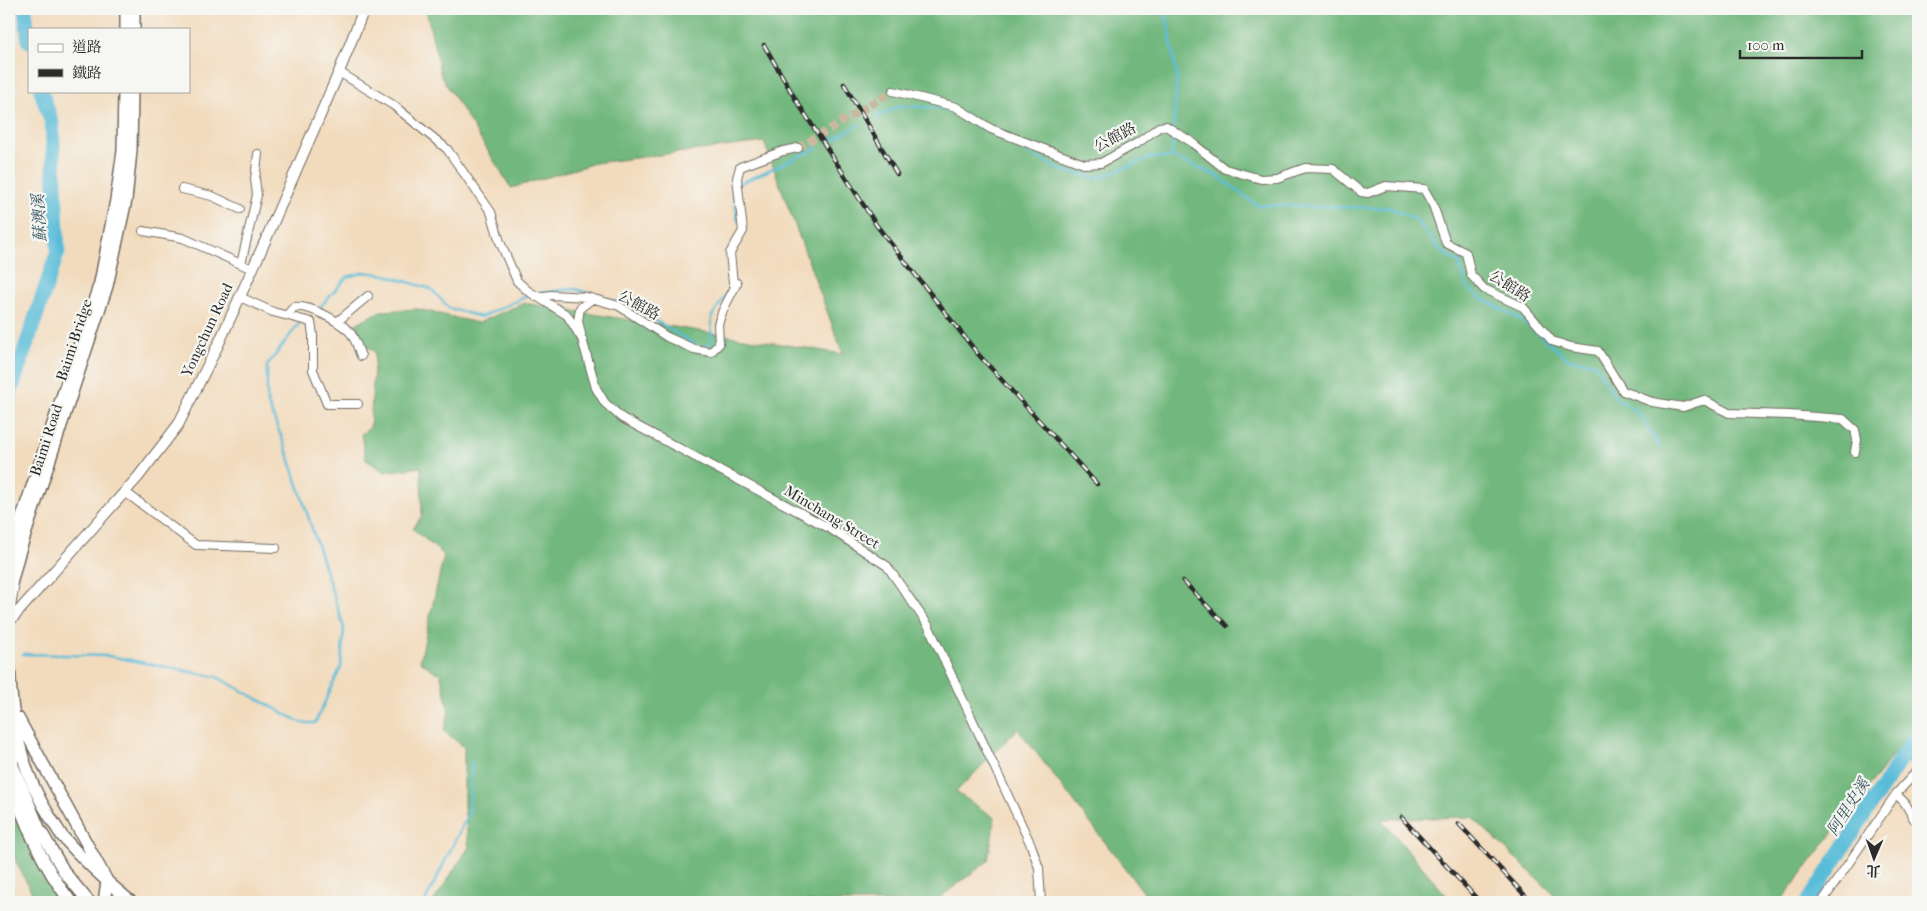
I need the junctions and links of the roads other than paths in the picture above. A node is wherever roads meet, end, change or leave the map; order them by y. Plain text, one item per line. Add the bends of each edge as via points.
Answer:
1 (126, 9) edge
2 (134, 9) edge
3 (139, 9) edge
4 (364, 9) edge
5 (126, 28) edge
6 (134, 28) edge
7 (138, 28) edge
8 (339, 72) junction
9 (893, 91) dead end
10 (124, 92) edge
11 (132, 92) edge
12 (137, 92) edge
13 (798, 148) tunnel mouth
14 (258, 154) dead end
15 (182, 188) dead end
16 (240, 209) dead end
17 (144, 232) dead end
18 (241, 264) junction
19 (252, 269) junction
20 (368, 296) dead end
21 (240, 297) junction
22 (536, 297) junction
23 (592, 299) junction
24 (287, 315) junction
25 (337, 322) junction
26 (582, 339) junction
27 (361, 356) dead end
28 (358, 404) dead end
29 (1855, 452) dead end
30 (125, 492) junction
31 (276, 548) dead end
32 (9, 556) edge
33 (9, 591) edge
34 (9, 601) edge
35 (9, 621) edge
36 (9, 660) edge
37 (18, 718) dead end
38 (9, 731) edge
39 (1918, 770) edge
40 (9, 779) edge
41 (1896, 794) junction
42 (1918, 826) edge
43 (39, 828) junction
44 (107, 881) junction
45 (72, 902) edge
46 (89, 902) edge
47 (93, 902) edge
48 (104, 902) edge
49 (131, 902) edge
50 (1041, 902) edge
51 (1822, 902) edge

1 - 5 main road
2 - 6 main road
3 - 7 street
4 - 8 street, Yongchun Road
8 - 19 street, Yongchun Road
8 - 22 street via 393,105 447,149 491,212 517,281
9 - 29 street, 公館路 via 956,107 990,129 1084,164 1101,163 1159,127 1166,126 1225,169 1261,179 1277,178 1305,168 1333,169 1361,192 1368,193 1386,186 1424,189 1446,243 1466,253 1471,275 1484,289 1523,307 1552,341 1598,351 1623,391 1652,402 1683,407 1704,400 1729,413 1843,419 1855,430
10 - 32 main road, Baimi Bridge via 123,150 100,283
11 - 33 main road, Baimi Bridge via 126,200 107,286
12 - 35 street, Baimi Road via 131,201 111,287 22,557
13 - 23 street, 公館路 via 740,168 737,178 743,231 730,253 733,283 737,283 718,324 719,344 711,352 694,349 668,337 619,306
14 - 18 street via 256,195
15 - 16 street via 212,196
17 - 18 street via 182,238
18 - 19 street
19 - 21 street, Yongchun Road
20 - 25 street
21 - 24 street
21 - 30 street, Yongchun Road via 178,425
22 - 23 street, 公館路 via 551,295
22 - 26 street, Minchang Street via 567,315
23 - 26 street via 580,308 578,321
24 - 25 street via 294,307 304,305
24 - 28 street via 311,322 313,370 328,404
25 - 27 street via 350,332
26 - 50 street, Minchang Street via 596,388 604,403 622,418 829,528 887,566 928,625 1032,845 1039,868
30 - 31 street via 196,545
30 - 35 street, Yongchun Road
33 - 34 main road, Baimi Bridge
36 - 44 main road via 10,696 22,758 38,797 62,835
37 - 44 main road
38 - 43 main road via 13,766
39 - 41 street
40 - 45 main road via 24,821 44,860
41 - 42 street
41 - 51 street
43 - 46 main road via 65,873
43 - 47 main road via 70,875
44 - 48 main road
44 - 49 main road

